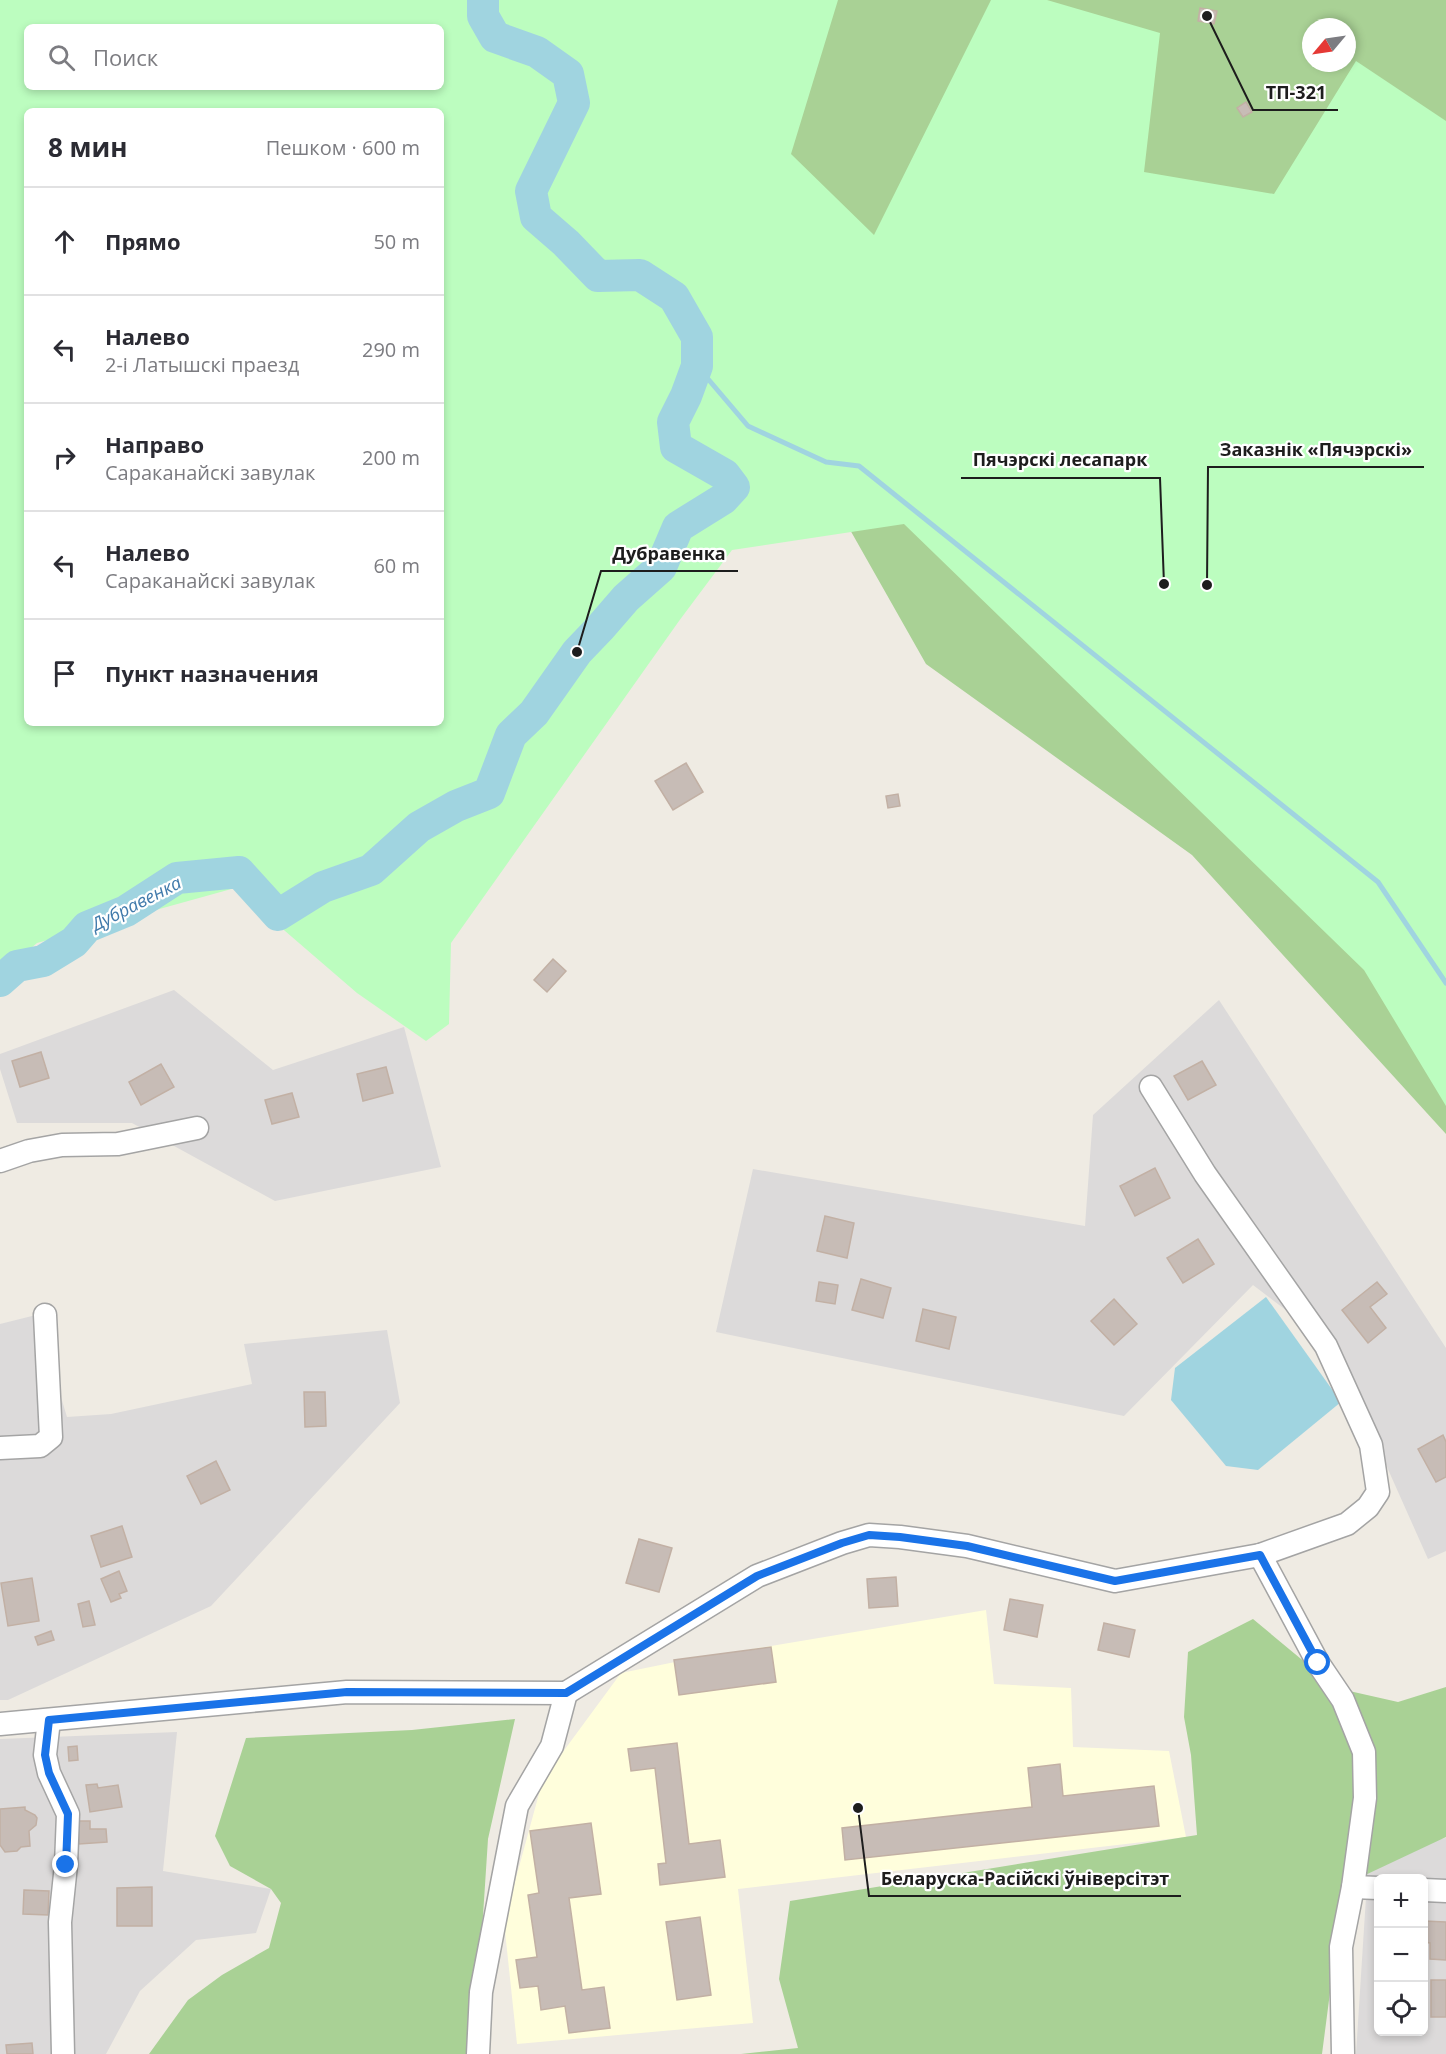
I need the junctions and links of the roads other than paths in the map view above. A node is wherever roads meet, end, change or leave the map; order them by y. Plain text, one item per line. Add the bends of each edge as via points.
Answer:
1 (1151, 1087) dead end
2 (197, 1128) dead end
3 (0, 1161) edge
4 (45, 1315) dead end
5 (0, 1448) edge
6 (1260, 1555) junction
7 (566, 1693) junction
8 (49, 1720) junction
9 (0, 1724) edge
10 (1353, 1887) junction
11 (1374, 1888) edge
12 (1428, 1890) edge
13 (1446, 1891) edge
14 (63, 2054) edge
15 (478, 2054) edge
16 (1343, 2054) edge

1 - 6 street via 1205,1174 1326,1346 1371,1445 1378,1492 1368,1507 1347,1524
2 - 3 street via 118,1144 62,1145
4 - 5 street via 51,1437 40,1446
6 - 7 street via 1115,1581 967,1546 869,1535 757,1576
6 - 10 street via 1318,1663 1343,1700 1364,1752 1365,1798
7 - 8 street via 347,1692
7 - 15 street via 552,1746 517,1806 481,1992
8 - 9 street
8 - 14 street via 45,1755 68,1814 60,1922
10 - 11 street
10 - 16 street via 1341,1947
12 - 13 street

